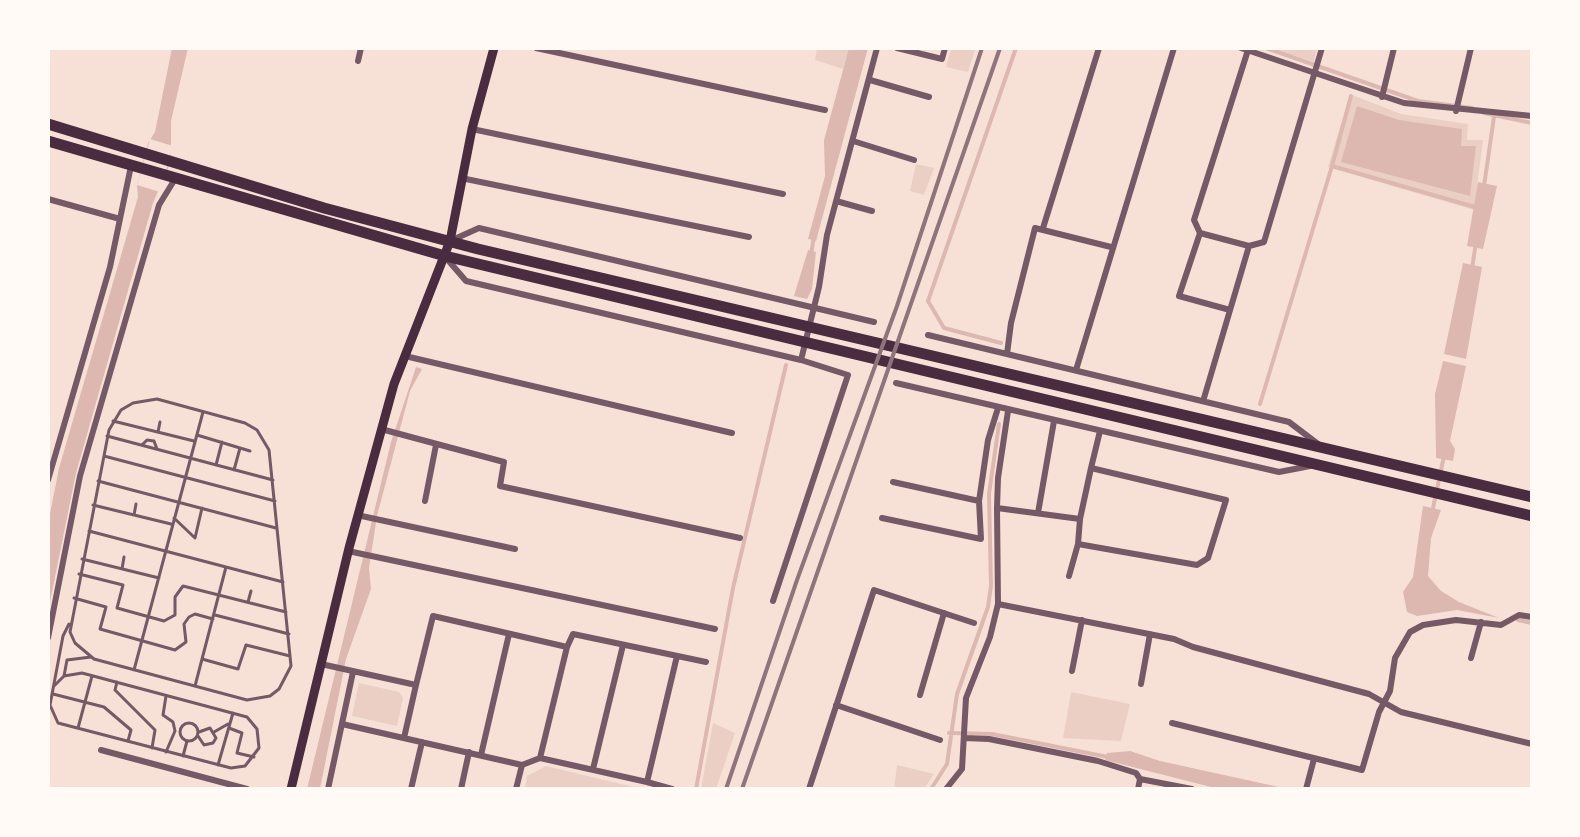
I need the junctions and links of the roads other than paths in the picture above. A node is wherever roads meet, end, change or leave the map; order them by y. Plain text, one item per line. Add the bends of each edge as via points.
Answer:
1 (361, 48) edge
2 (494, 48) edge
3 (536, 48) edge
4 (877, 48) edge
5 (897, 48) edge
6 (945, 48) edge
7 (1099, 48) edge
8 (1174, 48) edge
9 (1322, 48) edge
10 (1394, 48) edge
11 (1471, 48) edge
12 (1245, 49) edge
13 (358, 61) dead end
14 (1316, 75) junction
15 (870, 80) junction
16 (929, 97) dead end
17 (1382, 97) junction
18 (825, 110) dead end
19 (1456, 111) junction
20 (1532, 116) edge
21 (48, 124) edge
22 (472, 129) junction
23 (48, 141) edge
24 (853, 141) junction
25 (914, 160) dead end
26 (136, 168) junction
27 (170, 178) junction
28 (461, 178) junction
29 (783, 194) dead end
30 (48, 199) edge
31 (836, 201) junction
32 (872, 211) dead end
33 (120, 219) junction
34 (1043, 228) junction
35 (1200, 233) junction
36 (749, 237) dead end
37 (450, 241) junction
38 (1249, 246) junction
39 (1111, 247) junction
40 (477, 255) junction
41 (445, 256) junction
42 (812, 306) junction
43 (1230, 310) junction
44 (874, 322) dead end
45 (928, 335) dead end
46 (1007, 354) junction
47 (405, 356) junction
48 (801, 360) junction
49 (1076, 370) junction
50 (896, 383) dead end
51 (1204, 398) junction
52 (998, 408) junction
53 (1008, 411) junction
54 (203, 412) junction
55 (113, 421) junction
56 (1054, 421) junction
57 (160, 422) dead end
58 (381, 429) junction
59 (1100, 431) junction
60 (158, 432) junction
61 (732, 433) dead end
62 (197, 435) junction
63 (107, 436) junction
64 (195, 442) junction
65 (222, 442) junction
66 (436, 445) junction
67 (240, 448) junction
68 (1326, 449) junction
69 (250, 451) dead end
70 (103, 456) junction
71 (191, 458) junction
72 (1320, 464) junction
73 (216, 465) junction
74 (1091, 468) junction
75 (234, 470) junction
76 (48, 480) edge
77 (273, 480) junction
78 (98, 481) junction
79 (893, 482) dead end
80 (1532, 497) edge
81 (275, 501) junction
82 (425, 501) dead end
83 (979, 501) junction
84 (179, 502) junction
85 (136, 504) dead end
86 (93, 505) junction
87 (202, 508) junction
88 (997, 508) junction
89 (1038, 513) junction
90 (134, 515) junction
91 (357, 515) junction
92 (1532, 516) edge
93 (174, 518) junction
94 (882, 518) dead end
95 (1080, 519) junction
96 (173, 525) junction
97 (277, 528) junction
98 (88, 530) junction
99 (740, 538) dead end
100 (1078, 544) junction
101 (515, 549) dead end
102 (166, 551) junction
103 (348, 551) junction
104 (124, 557) dead end
105 (82, 559) junction
106 (226, 567) junction
107 (121, 569) junction
108 (79, 574) junction
109 (1069, 576) dead end
110 (159, 578) junction
111 (283, 582) junction
112 (251, 591) dead end
113 (219, 594) junction
114 (74, 598) junction
115 (773, 601) dead end
116 (248, 602) junction
117 (998, 604) junction
118 (286, 612) junction
119 (944, 613) junction
120 (148, 617) junction
121 (213, 617) junction
122 (1532, 617) edge
123 (1082, 620) junction
124 (1481, 622) junction
125 (974, 623) dead end
126 (69, 624) junction
127 (715, 629) dead end
128 (289, 634) junction
129 (509, 634) junction
130 (1150, 634) junction
131 (48, 638) edge
132 (142, 640) junction
133 (623, 645) junction
134 (567, 647) junction
135 (290, 656) junction
136 (677, 656) junction
137 (91, 657) junction
138 (1471, 658) dead end
139 (202, 659) junction
140 (706, 662) dead end
141 (319, 664) junction
142 (134, 670) junction
143 (350, 671) junction
144 (1072, 671) dead end
145 (64, 676) junction
146 (92, 676) junction
147 (117, 682) junction
148 (1141, 684) dead end
149 (416, 685) junction
150 (54, 686) junction
151 (195, 686) junction
152 (53, 694) junction
153 (166, 695) junction
154 (920, 695) dead end
155 (85, 702) junction
156 (1384, 702) junction
157 (836, 705) junction
158 (233, 713) junction
159 (1172, 723) dead end
160 (342, 724) junction
161 (229, 726) junction
162 (78, 728) junction
163 (214, 732) junction
164 (198, 734) junction
165 (404, 738) junction
166 (964, 738) junction
167 (940, 740) dead end
168 (128, 741) junction
169 (187, 741) junction
170 (422, 742) junction
171 (1532, 744) edge
172 (152, 748) junction
173 (101, 750) dead end
174 (166, 752) junction
175 (469, 752) junction
176 (481, 755) junction
177 (183, 756) junction
178 (255, 758) junction
179 (540, 758) junction
180 (1314, 759) junction
181 (218, 765) junction
182 (522, 765) junction
183 (593, 769) junction
184 (1140, 779) junction
185 (647, 782) junction
186 (949, 786) edge
187 (247, 789) edge
188 (291, 789) edge
189 (328, 789) edge
190 (411, 789) edge
191 (461, 789) edge
192 (516, 789) edge
193 (672, 789) edge
194 (809, 789) edge
195 (1138, 789) edge
196 (1192, 789) edge
197 (1306, 789) edge

1 - 13 street
2 - 22 main road
3 - 18 street
4 - 15 street
5 - 6 street via 942,59
7 - 34 street
8 - 39 street
9 - 14 street
10 - 17 street
11 - 19 street
12 - 14 street
12 - 35 street via 1194,220
14 - 17 street
14 - 38 street via 1264,242
15 - 16 street
15 - 24 street
17 - 19 street
19 - 20 street
21 - 37 highway
22 - 28 main road
22 - 29 street
23 - 26 highway
24 - 25 street
24 - 31 street
26 - 27 highway
26 - 33 street
27 - 41 highway
27 - 131 street via 80,476
28 - 36 street
28 - 37 main road
30 - 33 street
31 - 32 street
31 - 42 street
33 - 76 street
34 - 39 street
34 - 46 street via 1035,228
35 - 38 street
35 - 43 street via 1179,296
37 - 40 highway
37 - 41 main road
37 - 42 street via 479,228
38 - 43 street
39 - 49 street
40 - 41 highway
40 - 68 highway
40 - 72 highway
41 - 47 main road
41 - 48 street via 466,281
42 - 44 street
42 - 48 street
43 - 51 street
45 - 46 street
46 - 49 street
47 - 58 main road
47 - 61 street
48 - 115 street via 848,375
49 - 51 street
50 - 52 street
51 - 68 street via 1289,422
52 - 53 street
52 - 83 street
53 - 56 street
53 - 88 street
54 - 55 lane via 144,400 121,410
54 - 62 lane
54 - 77 lane via 257,430 269,450
55 - 60 lane
55 - 63 lane
56 - 59 street
56 - 89 street
57 - 60 lane
58 - 66 street
58 - 91 main road
59 - 72 street via 1279,472
59 - 74 street
60 - 64 lane
62 - 64 lane
62 - 65 lane
63 - 70 lane
63 - 71 lane
64 - 71 lane
65 - 67 lane
65 - 73 lane
66 - 82 street
66 - 99 street via 504,462 500,486
67 - 69 lane
67 - 75 lane
68 - 80 highway
70 - 78 lane
70 - 81 lane
71 - 73 lane
71 - 84 lane
72 - 92 highway
73 - 75 lane
74 - 95 street
74 - 100 street via 1226,500 1208,558 1197,565
75 - 77 lane
77 - 81 lane
78 - 84 lane
78 - 86 lane
79 - 83 street
81 - 97 lane
83 - 94 street via 981,539
84 - 87 lane
84 - 93 lane
85 - 90 lane
86 - 90 lane
86 - 98 lane
87 - 93 lane via 195,538
87 - 97 lane
88 - 89 street
88 - 117 street
89 - 95 street
90 - 96 lane
91 - 101 street
91 - 103 main road
93 - 96 lane
95 - 100 street
96 - 102 lane
97 - 111 lane
98 - 102 lane
98 - 105 lane
100 - 109 street
102 - 106 lane
102 - 110 lane
103 - 127 street
103 - 141 main road
104 - 107 lane
105 - 107 lane
105 - 108 lane
106 - 111 lane
106 - 113 lane
107 - 110 lane
108 - 114 lane
108 - 120 lane via 123,585 117,608
110 - 120 lane
111 - 118 lane
112 - 116 lane
113 - 116 lane
113 - 120 lane via 183,586 176,593 173,618
113 - 121 lane
114 - 126 lane
114 - 132 lane via 106,607 100,629
116 - 118 lane
117 - 123 street
117 - 166 street via 966,698
118 - 128 lane
119 - 125 street
119 - 154 street
119 - 157 street via 874,590
120 - 132 lane
121 - 128 lane
121 - 132 lane via 189,617 184,624 186,642 180,648
121 - 139 lane
122 - 124 street via 1519,615 1501,625
123 - 130 street
123 - 144 street
124 - 138 street
124 - 156 street via 1456,620 1410,632 1395,658
126 - 137 lane via 75,643
126 - 150 lane
128 - 135 lane
129 - 134 street
129 - 149 street via 433,616
129 - 176 street
130 - 148 street
130 - 156 street
132 - 142 lane
133 - 134 street via 573,634
133 - 136 street
133 - 183 street
134 - 179 street
135 - 139 lane via 246,645 238,669
135 - 151 lane via 291,666 279,689 258,700
136 - 140 street
136 - 185 street
137 - 142 lane
137 - 145 lane via 67,660
139 - 151 lane
141 - 143 street
141 - 188 main road
142 - 151 lane
143 - 149 street
143 - 160 street
145 - 146 lane
145 - 150 lane
146 - 147 lane
146 - 155 lane
147 - 153 lane
147 - 172 lane via 115,690 155,730
149 - 165 street
150 - 152 lane
152 - 155 lane
152 - 162 lane via 54,719
153 - 158 lane
153 - 174 lane via 163,715 175,731
155 - 162 lane
155 - 168 lane via 104,707 131,730
156 - 171 street via 1401,712
156 - 180 street via 1362,770
157 - 167 street
157 - 194 street
158 - 161 lane
158 - 178 lane via 247,717 257,729
159 - 180 street
160 - 165 street
160 - 189 street
161 - 163 lane
161 - 178 lane via 242,733 237,753
161 - 181 lane
162 - 168 lane
163 - 164 lane via 207,728
163 - 164 lane via 210,745 201,744
164 - 169 lane
164 - 169 lane via 194,724 185,724 180,731
165 - 170 street
166 - 184 street via 1098,761
166 - 186 street via 962,769
168 - 172 lane
169 - 177 lane
170 - 175 street
170 - 190 street
172 - 174 lane
173 - 187 street
174 - 177 lane
175 - 176 street
175 - 191 street
176 - 182 street
177 - 181 lane
178 - 181 lane via 239,767
179 - 182 street
179 - 183 street
180 - 197 street
182 - 192 street
183 - 185 street
184 - 195 street
184 - 196 street
185 - 193 street

